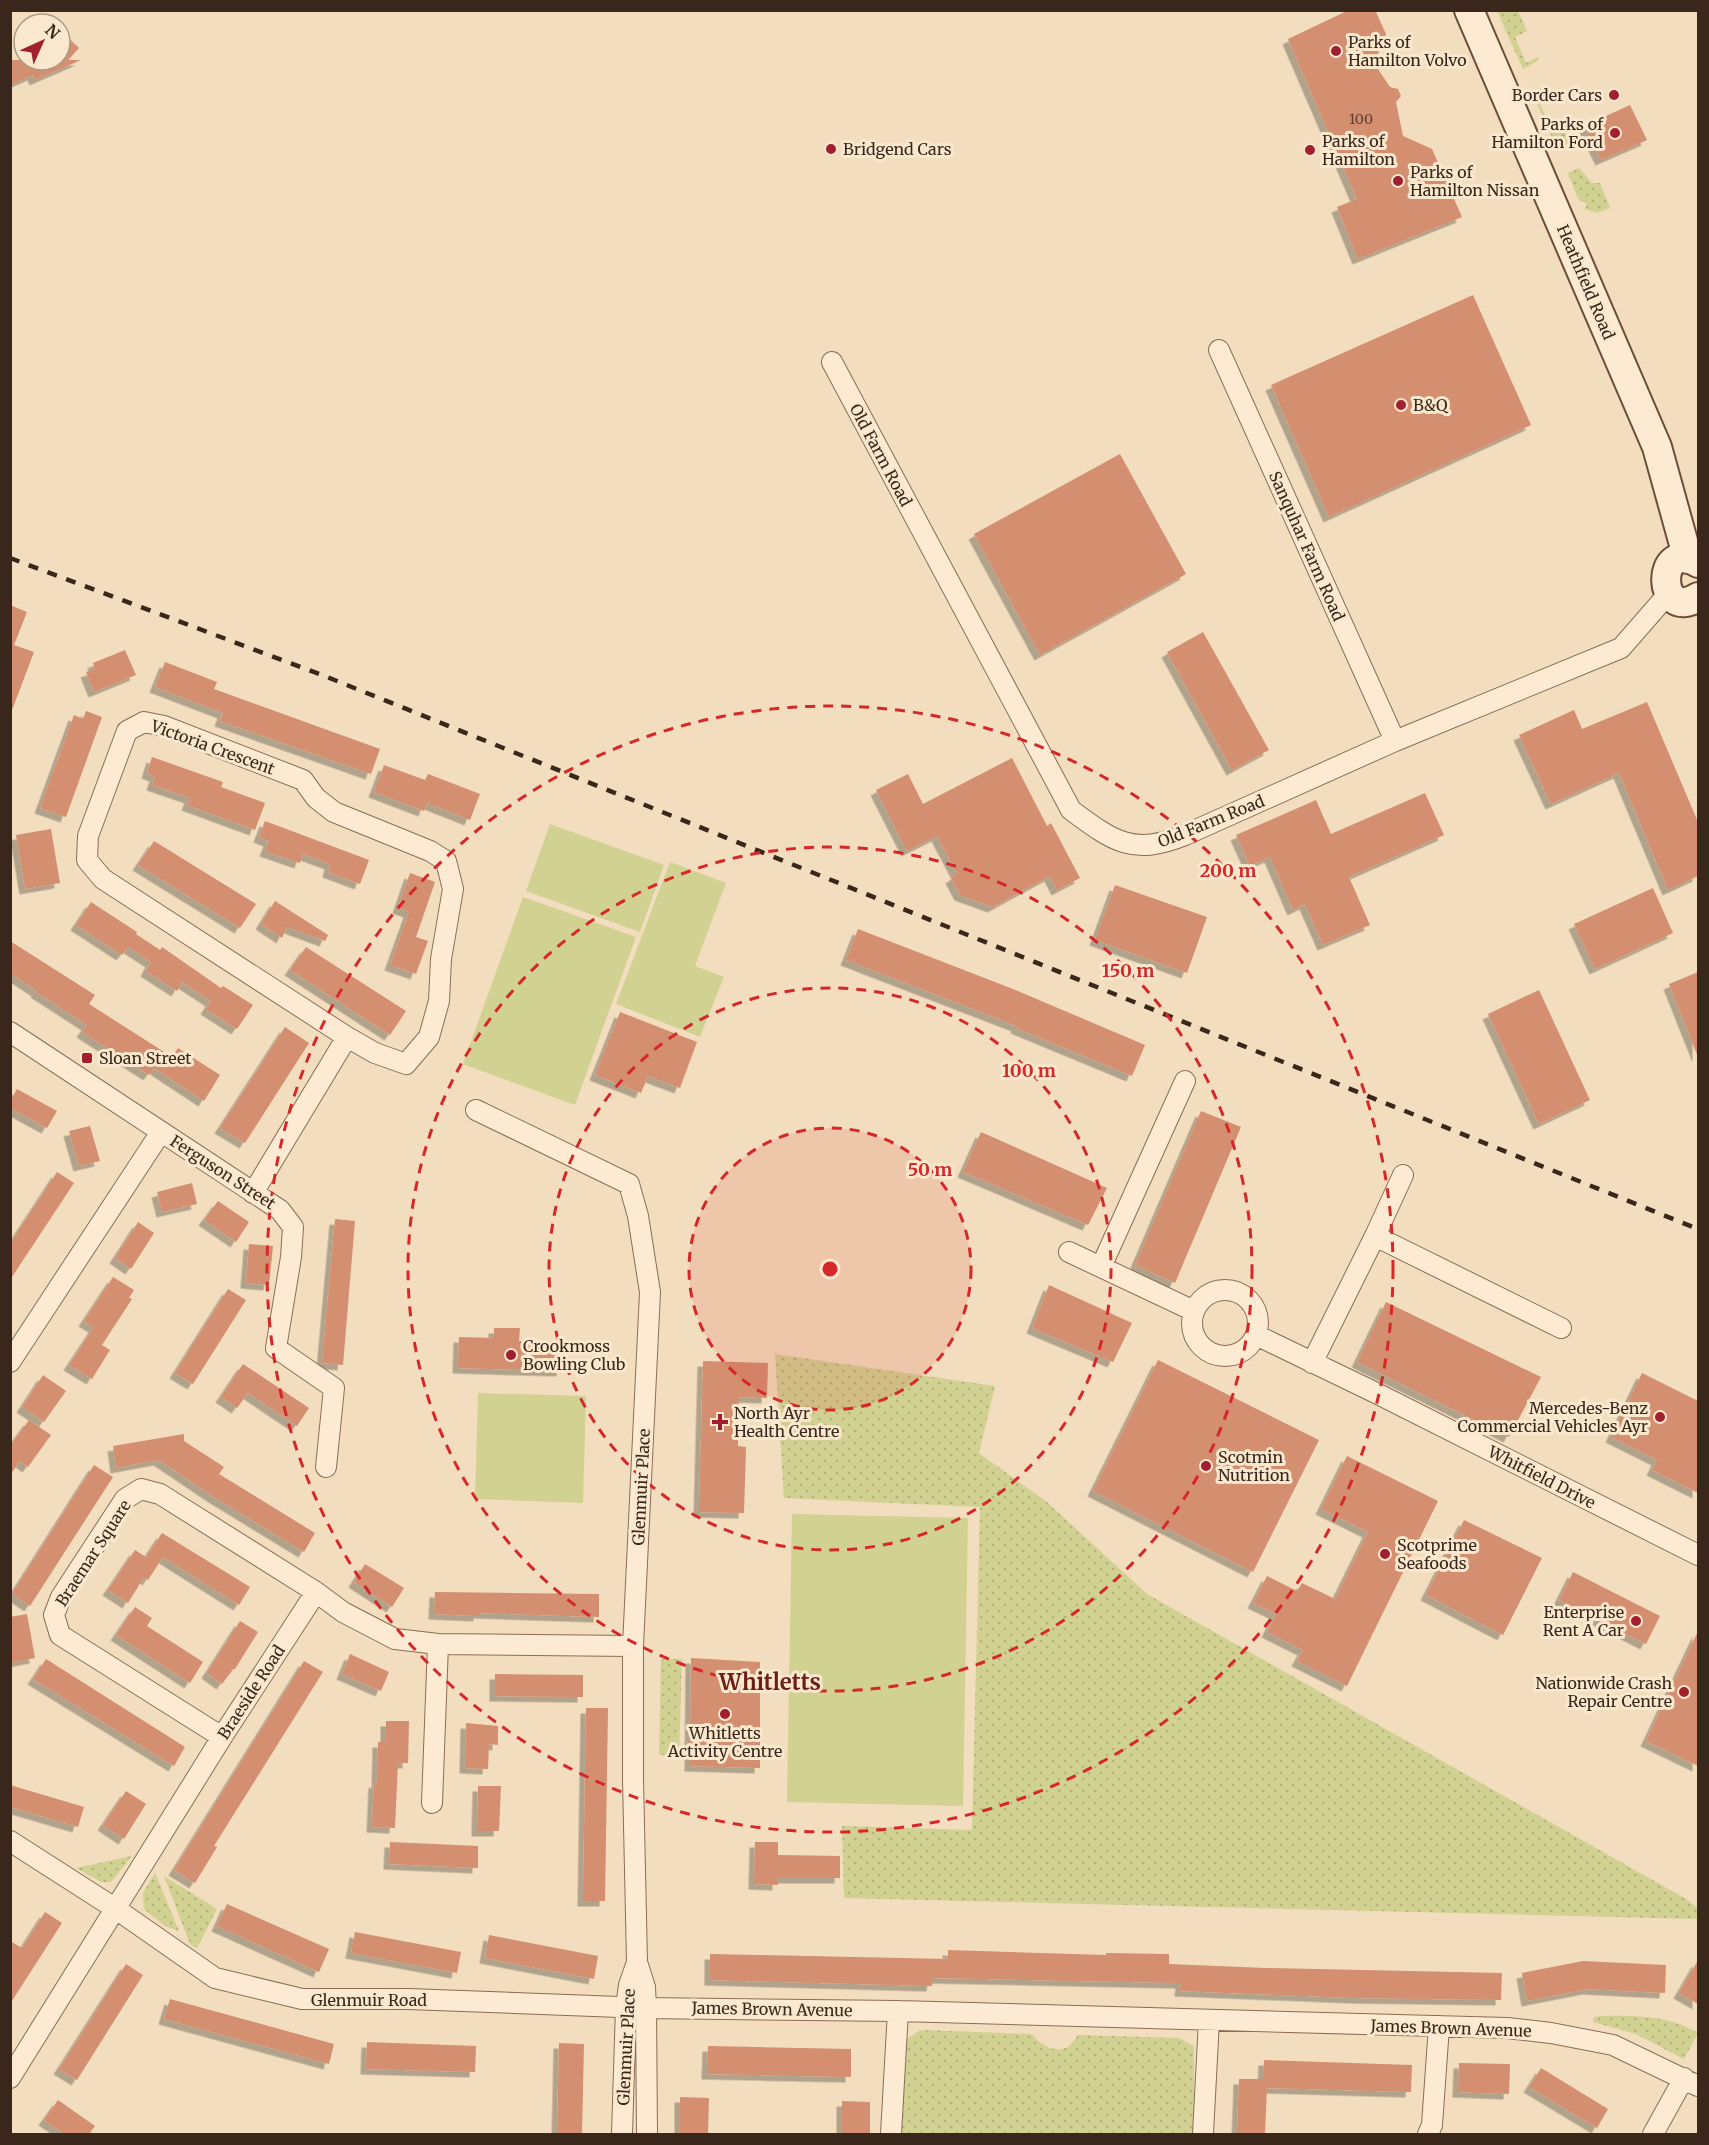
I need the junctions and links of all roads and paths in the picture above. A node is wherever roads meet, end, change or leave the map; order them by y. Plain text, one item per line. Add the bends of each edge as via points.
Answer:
1 (1469, 10) edge
2 (1219, 350) dead end
3 (832, 362) dead end
4 (1693, 561) edge
5 (1690, 598) edge
6 (1395, 741) junction
7 (10, 1032) edge
8 (347, 1036) junction
9 (1185, 1081) dead end
10 (476, 1110) dead end
11 (161, 1132) junction
12 (1403, 1175) dead end
13 (254, 1192) junction
14 (1376, 1236) junction
15 (1069, 1252) dead end
16 (1101, 1267) junction
17 (1194, 1311) junction
18 (1561, 1328) dead end
19 (1256, 1335) junction
20 (10, 1362) edge
21 (1312, 1363) junction
22 (326, 1467) dead end
23 (1698, 1555) edge
24 (316, 1592) junction
25 (438, 1644) junction
26 (633, 1646) junction
27 (222, 1737) junction
28 (432, 1803) dead end
29 (10, 1841) edge
30 (116, 1909) junction
31 (637, 1962) junction
32 (626, 2007) junction
33 (646, 2008) junction
34 (898, 2011) junction
35 (1209, 2020) junction
36 (1439, 2026) junction
37 (10, 2078) edge
38 (1691, 2082) edge
39 (622, 2134) edge
40 (647, 2134) edge
41 (891, 2134) edge
42 (1203, 2134) edge
43 (1428, 2134) edge
44 (1653, 2134) edge

1 - 4 main road, Heathfield Road via 1658,447
2 - 6 street, Sanquhar Farm Road
3 - 6 street, Old Farm Road via 1071,810 1102,834 1138,847 1163,844
4 - 5 main road via 1674,562 1664,580
5 - 6 street, Old Farm Road via 1621,648
7 - 11 street, Ferguson Street
8 - 8 street, Victoria Crescent via 102,879 87,860 88,836 127,731 144,722 164,726 303,780 316,798 334,812 430,850 446,861 453,889 441,959 439,1001 429,1037 406,1064 375,1053
8 - 13 street
9 - 16 street
10 - 26 street, Glenmuir Place via 629,1184 650,1292
11 - 13 street, Ferguson Street
11 - 20 street
12 - 14 street
13 - 22 street, Ferguson Street via 280,1210 293,1227 276,1348 334,1388
14 - 18 street
14 - 21 street
15 - 16 street
16 - 17 street
17 - 19 street via 1201,1300 1215,1292 1238,1292 1257,1314
17 - 19 street via 1195,1338 1210,1353 1240,1353
19 - 21 street, Whitfield Drive
21 - 23 street, Whitfield Drive
24 - 25 street via 343,1612 395,1639
24 - 27 street, Braeside Road
24 - 27 street, Braemar Square via 160,1494 141,1489 125,1499 61,1597 54,1615 60,1635
25 - 26 street
25 - 28 street
26 - 31 street, Glenmuir Place
27 - 30 street, Braeside Road
29 - 30 street, Glenmuir Road
30 - 32 street, Glenmuir Road via 215,1978 302,1999
30 - 37 street
31 - 32 street, Glenmuir Place via 628,1985
31 - 33 street, Glenmuir Place via 645,1987
32 - 33 street, Glenmuir Road
32 - 39 street, Glenmuir Place
33 - 34 street, James Brown Avenue
33 - 40 street, Glenmuir Place
34 - 35 street, James Brown Avenue
34 - 41 street
35 - 36 street, James Brown Avenue
35 - 42 street
36 - 38 street, James Brown Avenue via 1507,2028 1613,2045
36 - 43 street via 1432,2125
38 - 44 street, James Brown Avenue

